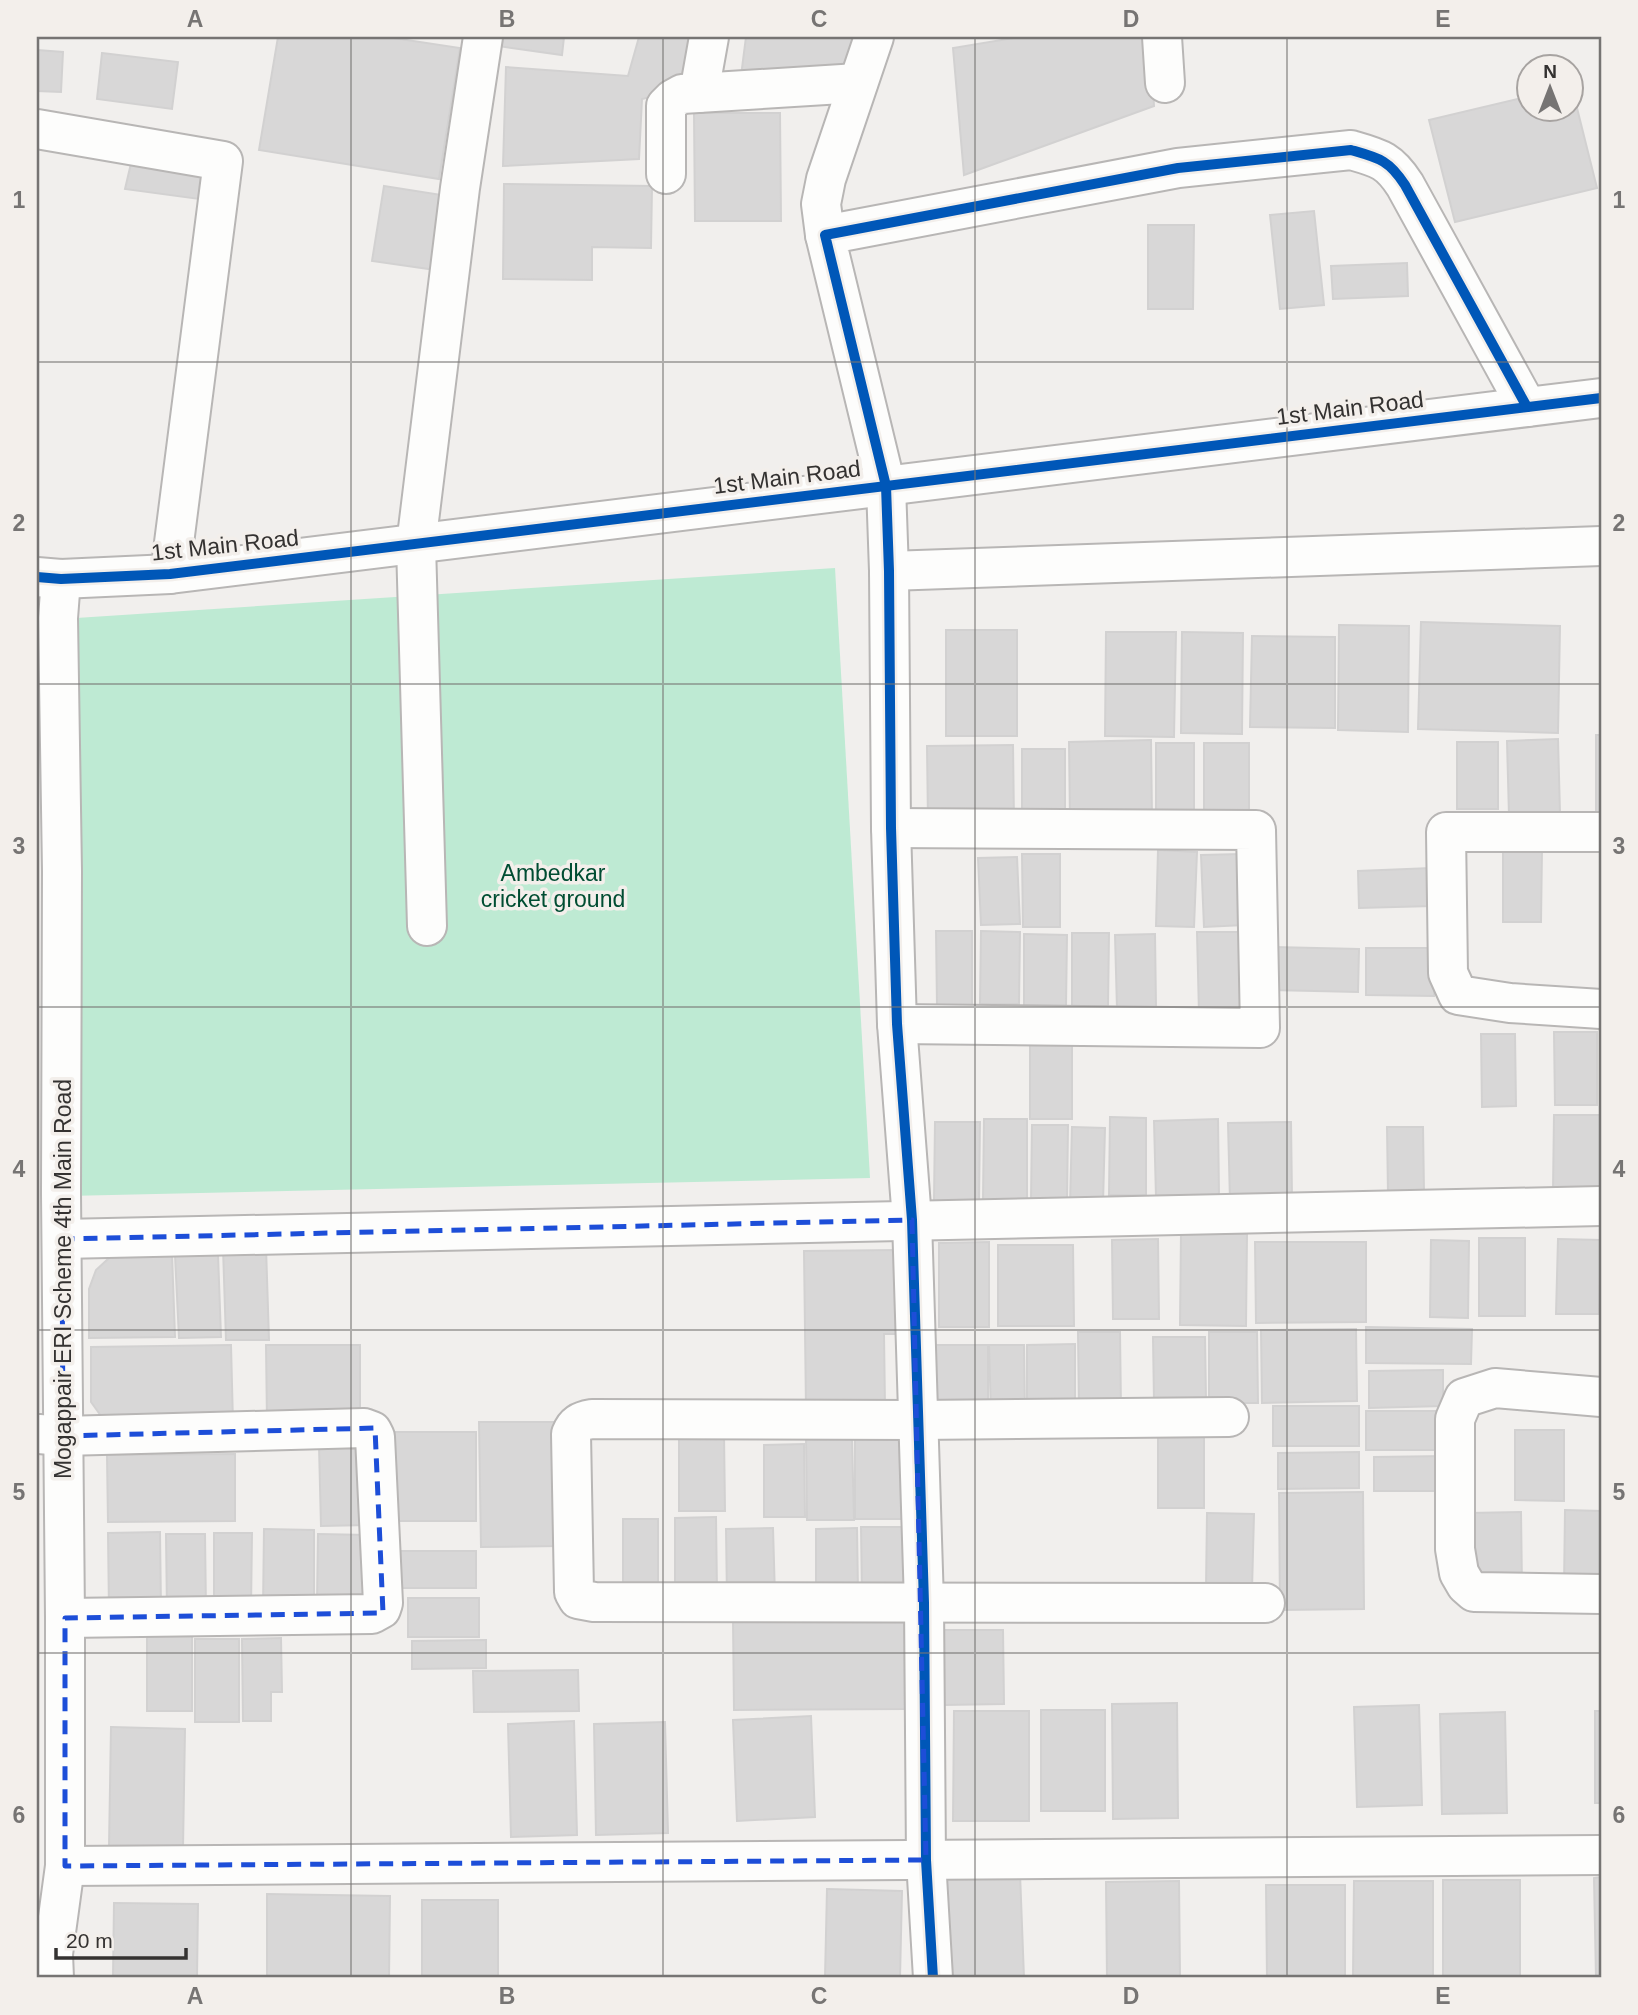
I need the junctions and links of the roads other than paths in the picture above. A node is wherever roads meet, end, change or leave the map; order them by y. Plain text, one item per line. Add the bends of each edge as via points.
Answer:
1 (484, 37) edge
2 (709, 37) edge
3 (874, 37) edge
4 (1162, 37) edge
5 (858, 83) junction
6 (1165, 83) dead end
7 (699, 93) junction
8 (37, 129) edge
9 (666, 173) dead end
10 (825, 235) junction
11 (1601, 398) edge
12 (1527, 407) junction
13 (886, 486) junction
14 (416, 545) junction
15 (1601, 546) edge
16 (889, 570) junction
17 (170, 574) junction
18 (49, 578) edge
19 (891, 828) junction
20 (1601, 832) edge
21 (49, 871) edge
22 (426, 926) dead end
23 (1601, 1009) edge
24 (897, 1024) junction
25 (1601, 1206) edge
26 (912, 1220) junction
27 (62, 1239) junction
28 (1601, 1397) edge
29 (1229, 1417) dead end
30 (918, 1420) junction
31 (50, 1435) edge
32 (1601, 1594) edge
33 (924, 1603) junction
34 (1265, 1604) dead end
35 (65, 1618) junction
36 (1601, 1855) edge
37 (926, 1860) junction
38 (65, 1866) junction
39 (48, 1962) edge
40 (933, 1978) edge

1 - 14 street via 460,188
2 - 7 street
3 - 5 street
4 - 6 street
5 - 7 street
5 - 10 street via 826,179 821,204
7 - 9 street via 682,94 666,106
8 - 17 street via 223,160
10 - 12 street via 1178,168 1351,150 1394,168
10 - 13 street
11 - 12 street, 1st Main Road
12 - 13 street, 1st Main Road
13 - 14 street, 1st Main Road
13 - 16 street
14 - 17 street, 1st Main Road
14 - 22 street
15 - 16 street
16 - 19 street
17 - 18 street, 1st Main Road
18 - 21 street, Mogappair ERI Scheme 4th Main Road via 58,618
19 - 24 street
19 - 24 street via 1256,830 1260,1028
20 - 23 street via 1446,832 1448,973 1458,995
21 - 27 street, Mogappair ERI Scheme 4th Main Road
24 - 26 street
25 - 26 street
26 - 27 street
26 - 30 street
27 - 31 street, Mogappair ERI Scheme 4th Main Road
28 - 32 street via 1495,1388 1464,1398 1455,1419 1455,1549 1459,1573 1474,1592
29 - 30 street
30 - 33 street
30 - 33 street via 582,1421 571,1434 574,1592 578,1599 594,1602
31 - 35 street, Mogappair ERI Scheme 4th Main Road
31 - 35 street via 357,1428 372,1431 375,1437 381,1609 372,1614
33 - 34 street
33 - 37 street
35 - 38 street, Mogappair ERI Scheme 4th Main Road
36 - 37 street
37 - 38 street
37 - 40 street
38 - 39 street, Mogappair ERI Scheme 4th Main Road

